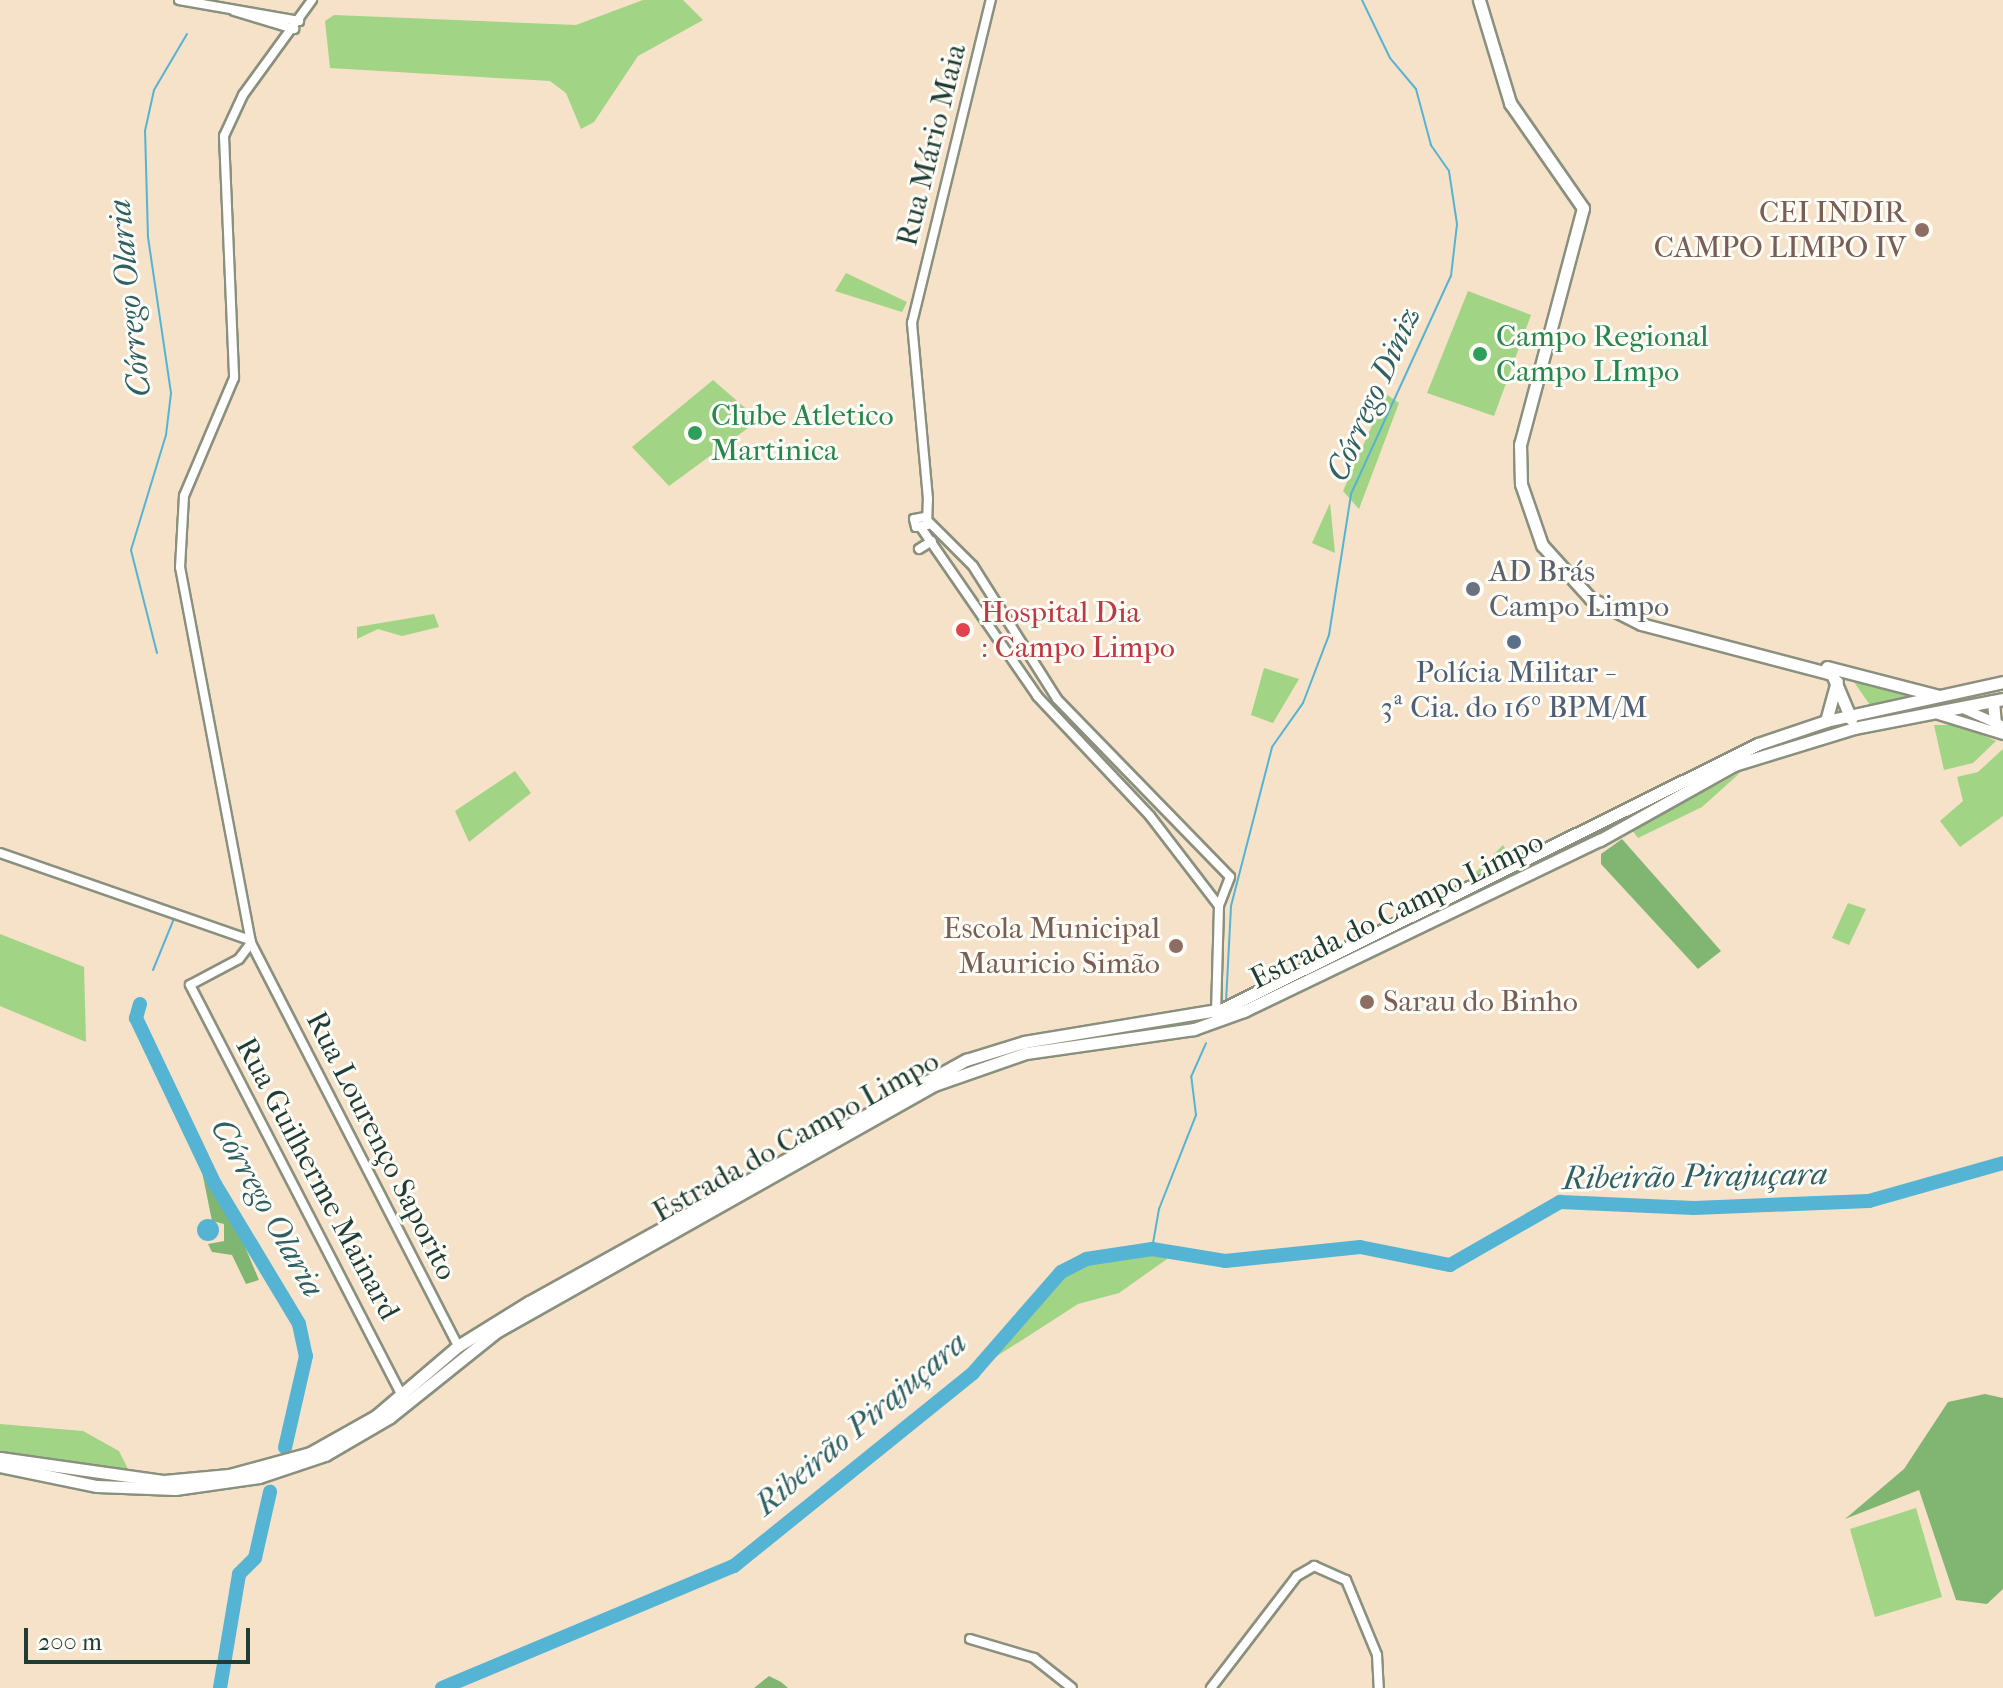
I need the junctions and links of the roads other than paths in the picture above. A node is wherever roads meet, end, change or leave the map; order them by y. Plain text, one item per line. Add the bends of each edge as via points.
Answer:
1 (238, 0) edge
2 (312, 0) edge
3 (991, 0) edge
4 (1479, 0) edge
5 (178, 1) edge
6 (234, 11) junction
7 (297, 25) junction
8 (926, 518) junction
9 (932, 541) junction
10 (919, 549) dead end
11 (1625, 616) junction
12 (1837, 680) junction
13 (2003, 682) edge
14 (1906, 687) junction
15 (1941, 696) junction
16 (1998, 700) edge
17 (1911, 701) junction
18 (1960, 707) junction
19 (1927, 712) junction
20 (1850, 715) junction
21 (1896, 718) junction
22 (1826, 721) junction
23 (1999, 725) edge
24 (1854, 728) junction
25 (2003, 734) edge
26 (1615, 814) junction
27 (1600, 840) junction
28 (0, 853) edge
29 (1219, 906) junction
30 (251, 942) junction
31 (239, 959) junction
32 (262, 969) junction
33 (1217, 1016) junction
34 (458, 1346) junction
35 (404, 1399) junction
36 (0, 1458) edge
37 (0, 1466) edge
38 (131, 1480) junction
39 (97, 1486) junction
40 (970, 1639) dead end
41 (1072, 1688) edge
42 (1211, 1688) edge
43 (1379, 1688) edge

1 - 6 street
2 - 7 street, Rua Lourenço Saporito
3 - 8 street, Rua Mário Maia via 912,323
4 - 11 main road via 1510,103 1583,208 1520,444 1525,502 1554,564 1590,598
5 - 6 street
6 - 7 street
7 - 30 street, Rua Lourenço Saporito via 243,95 224,136 234,378 181,510 180,567
8 - 9 street, Rua Mário Maia via 914,519
8 - 29 street via 973,566 1057,699 1230,877
9 - 10 street
9 - 29 street via 1037,696 1142,808
11 - 12 main road
11 - 14 main road
12 - 20 main road
12 - 22 main road
13 - 15 main road, Estrada do Campo Limpo
14 - 15 main road
14 - 17 main road
15 - 17 main road, Estrada do Campo Limpo
15 - 18 main road
16 - 18 main road, Estrada do Campo Limpo
16 - 23 main road
17 - 20 main road, Estrada do Campo Limpo
17 - 21 main road
18 - 19 main road, Estrada do Campo Limpo
18 - 23 main road
19 - 21 main road, Estrada do Campo Limpo
19 - 25 main road
20 - 22 main road, Estrada do Campo Limpo
20 - 24 main road
21 - 24 main road, Estrada do Campo Limpo
22 - 26 main road, Estrada do Campo Limpo via 1727,758
24 - 27 main road, Estrada do Campo Limpo via 1734,765
26 - 27 main road
26 - 33 main road, Estrada do Campo Limpo
27 - 33 main road, Estrada do Campo Limpo
28 - 30 street
29 - 33 street
30 - 31 street
30 - 32 street, Rua Lourenço Saporito
31 - 32 street
31 - 35 street, Rua Guilherme Mainard via 190,985
32 - 34 street, Rua Lourenço Saporito
33 - 34 main road, Estrada do Campo Limpo via 1053,1036 966,1060
33 - 35 main road, Estrada do Campo Limpo via 1026,1053 934,1085 496,1332
34 - 35 main road, Estrada do Campo Limpo
35 - 38 main road, Estrada do Campo Limpo via 352,1432 285,1461 203,1478
35 - 39 main road, Estrada do Campo Limpo via 350,1444 259,1477 175,1489
36 - 38 main road, Estrada do Campo Limpo
37 - 39 main road, Estrada do Campo Limpo
38 - 39 main road
40 - 41 street via 1034,1658
42 - 43 street via 1297,1576 1314,1566 1346,1580 1377,1655

